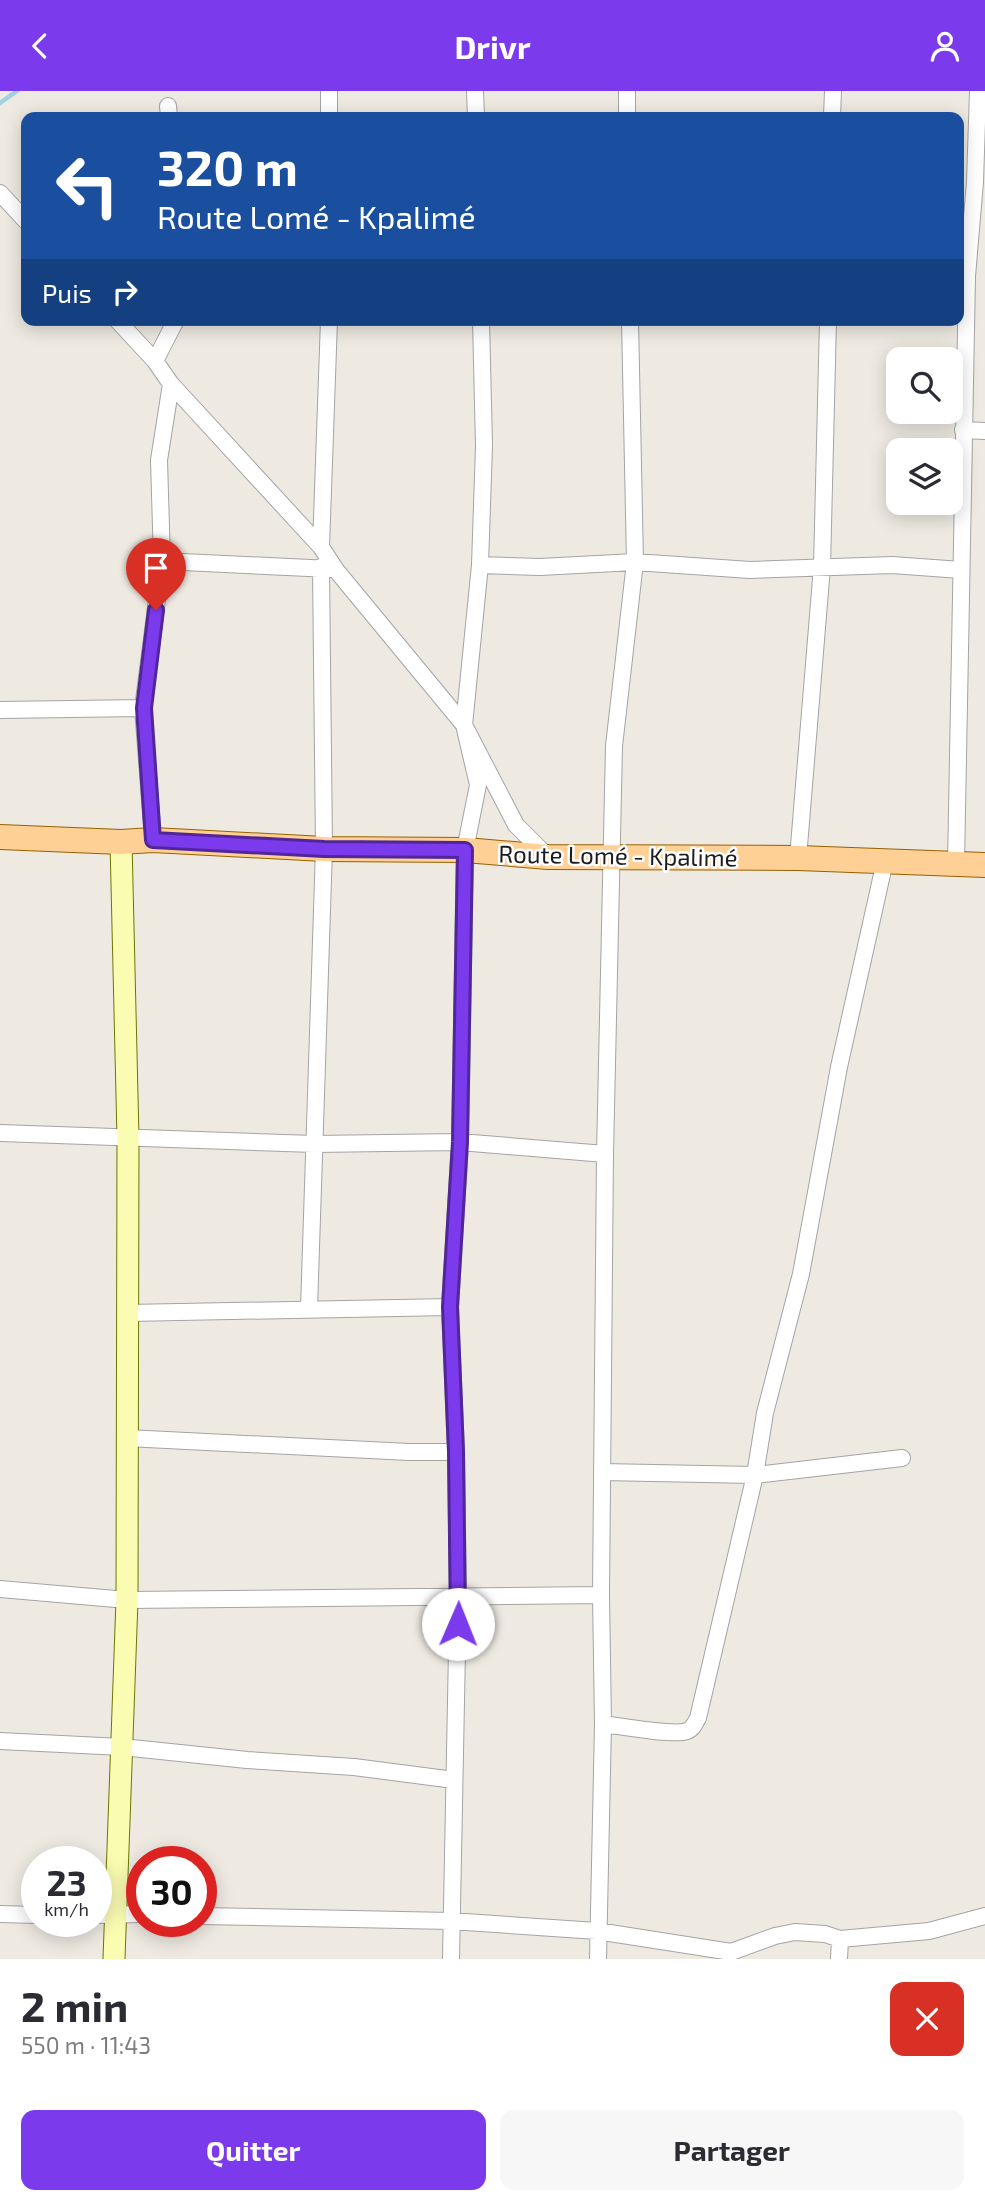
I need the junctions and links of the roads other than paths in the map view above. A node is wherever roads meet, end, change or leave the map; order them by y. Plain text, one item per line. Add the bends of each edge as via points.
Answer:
1 (329, 91) edge
2 (475, 91) edge
3 (626, 91) edge
4 (833, 91) edge
5 (978, 91) edge
6 (329, 112) edge
7 (476, 112) edge
8 (627, 112) edge
9 (832, 112) edge
10 (0, 193) edge
11 (21, 216) edge
12 (967, 276) junction
13 (985, 277) edge
14 (123, 326) edge
15 (173, 326) edge
16 (329, 326) edge
17 (481, 326) edge
18 (630, 326) edge
19 (828, 326) edge
20 (156, 361) junction
21 (171, 384) junction
22 (963, 430) junction
23 (985, 431) edge
24 (321, 547) junction
25 (162, 561) junction
26 (635, 562) junction
27 (480, 565) junction
28 (822, 567) junction
29 (328, 568) junction
30 (961, 571) junction
31 (144, 708) junction
32 (0, 710) edge
33 (464, 725) junction
34 (0, 837) edge
35 (153, 840) junction
36 (121, 842) junction
37 (324, 849) junction
38 (465, 850) junction
39 (548, 856) junction
40 (612, 857) junction
41 (798, 858) junction
42 (885, 860) junction
43 (956, 864) junction
44 (985, 865) edge
45 (0, 1133) edge
46 (128, 1138) junction
47 (460, 1142) junction
48 (314, 1143) junction
49 (605, 1154) junction
50 (450, 1307) junction
51 (309, 1310) junction
52 (128, 1313) junction
53 (127, 1438) junction
54 (456, 1452) junction
55 (902, 1458) dead end
56 (602, 1472) junction
57 (755, 1475) junction
58 (0, 1589) edge
59 (601, 1595) junction
60 (458, 1598) junction
61 (127, 1600) junction
62 (603, 1724) junction
63 (0, 1741) edge
64 (122, 1747) junction
65 (454, 1780) junction
66 (112, 1852) edge
67 (0, 1915) edge
68 (21, 1915) edge
69 (217, 1916) edge
70 (985, 1916) edge
71 (451, 1921) junction
72 (597, 1931) junction
73 (110, 1937) edge
74 (840, 1939) junction
75 (114, 1959) edge
76 (450, 1959) edge
77 (598, 1959) edge
78 (839, 1959) edge

1 - 6 street
2 - 7 street
3 - 8 street
4 - 9 street
5 - 12 street
10 - 11 street
12 - 13 street
12 - 22 street
14 - 20 street
15 - 20 street
16 - 24 street
17 - 27 street
18 - 26 street
19 - 28 street
20 - 21 street
21 - 24 street
21 - 25 street via 159,460
22 - 23 street
22 - 30 street
24 - 29 street
25 - 29 street
25 - 31 street
26 - 27 street
26 - 28 street via 750,570
26 - 40 street via 614,745
27 - 33 street
28 - 30 street via 892,565
28 - 41 street
29 - 33 street
29 - 37 street
30 - 43 street
31 - 32 street
31 - 35 street
33 - 38 street via 478,785
33 - 39 street via 516,825
34 - 36 main road, Route Lomé - Kpalimé
35 - 36 main road, Route Lomé - Kpalimé
35 - 37 main road, Route Lomé - Kpalimé
36 - 46 street
37 - 38 main road, Route Lomé - Kpalimé
37 - 48 street
38 - 39 main road, Route Lomé - Kpalimé
38 - 47 street
39 - 40 main road, Route Lomé - Kpalimé
40 - 41 main road, Route Lomé - Kpalimé
40 - 49 street
41 - 42 main road, Route Lomé - Kpalimé
42 - 43 main road, Route Lomé - Kpalimé
42 - 57 street
43 - 44 main road, Route Lomé - Kpalimé
45 - 46 street
46 - 48 street
46 - 52 street
47 - 48 street
47 - 49 street
47 - 50 street
48 - 51 street
49 - 56 street
50 - 51 street
50 - 54 street
51 - 52 street
52 - 53 street
53 - 54 street
53 - 61 street
54 - 60 street
55 - 57 street
56 - 57 street
56 - 59 street
57 - 62 street via 694,1727 687,1731 644,1730
58 - 61 street
59 - 60 street
59 - 62 street
60 - 61 street
60 - 65 street
61 - 64 street
62 - 72 street
63 - 64 street
64 - 65 street
64 - 66 street
65 - 71 street
67 - 68 street
69 - 71 street
70 - 74 street via 929,1931
71 - 72 street
71 - 76 street
72 - 74 street via 731,1952 795,1932
72 - 77 street
73 - 75 street
74 - 78 street

